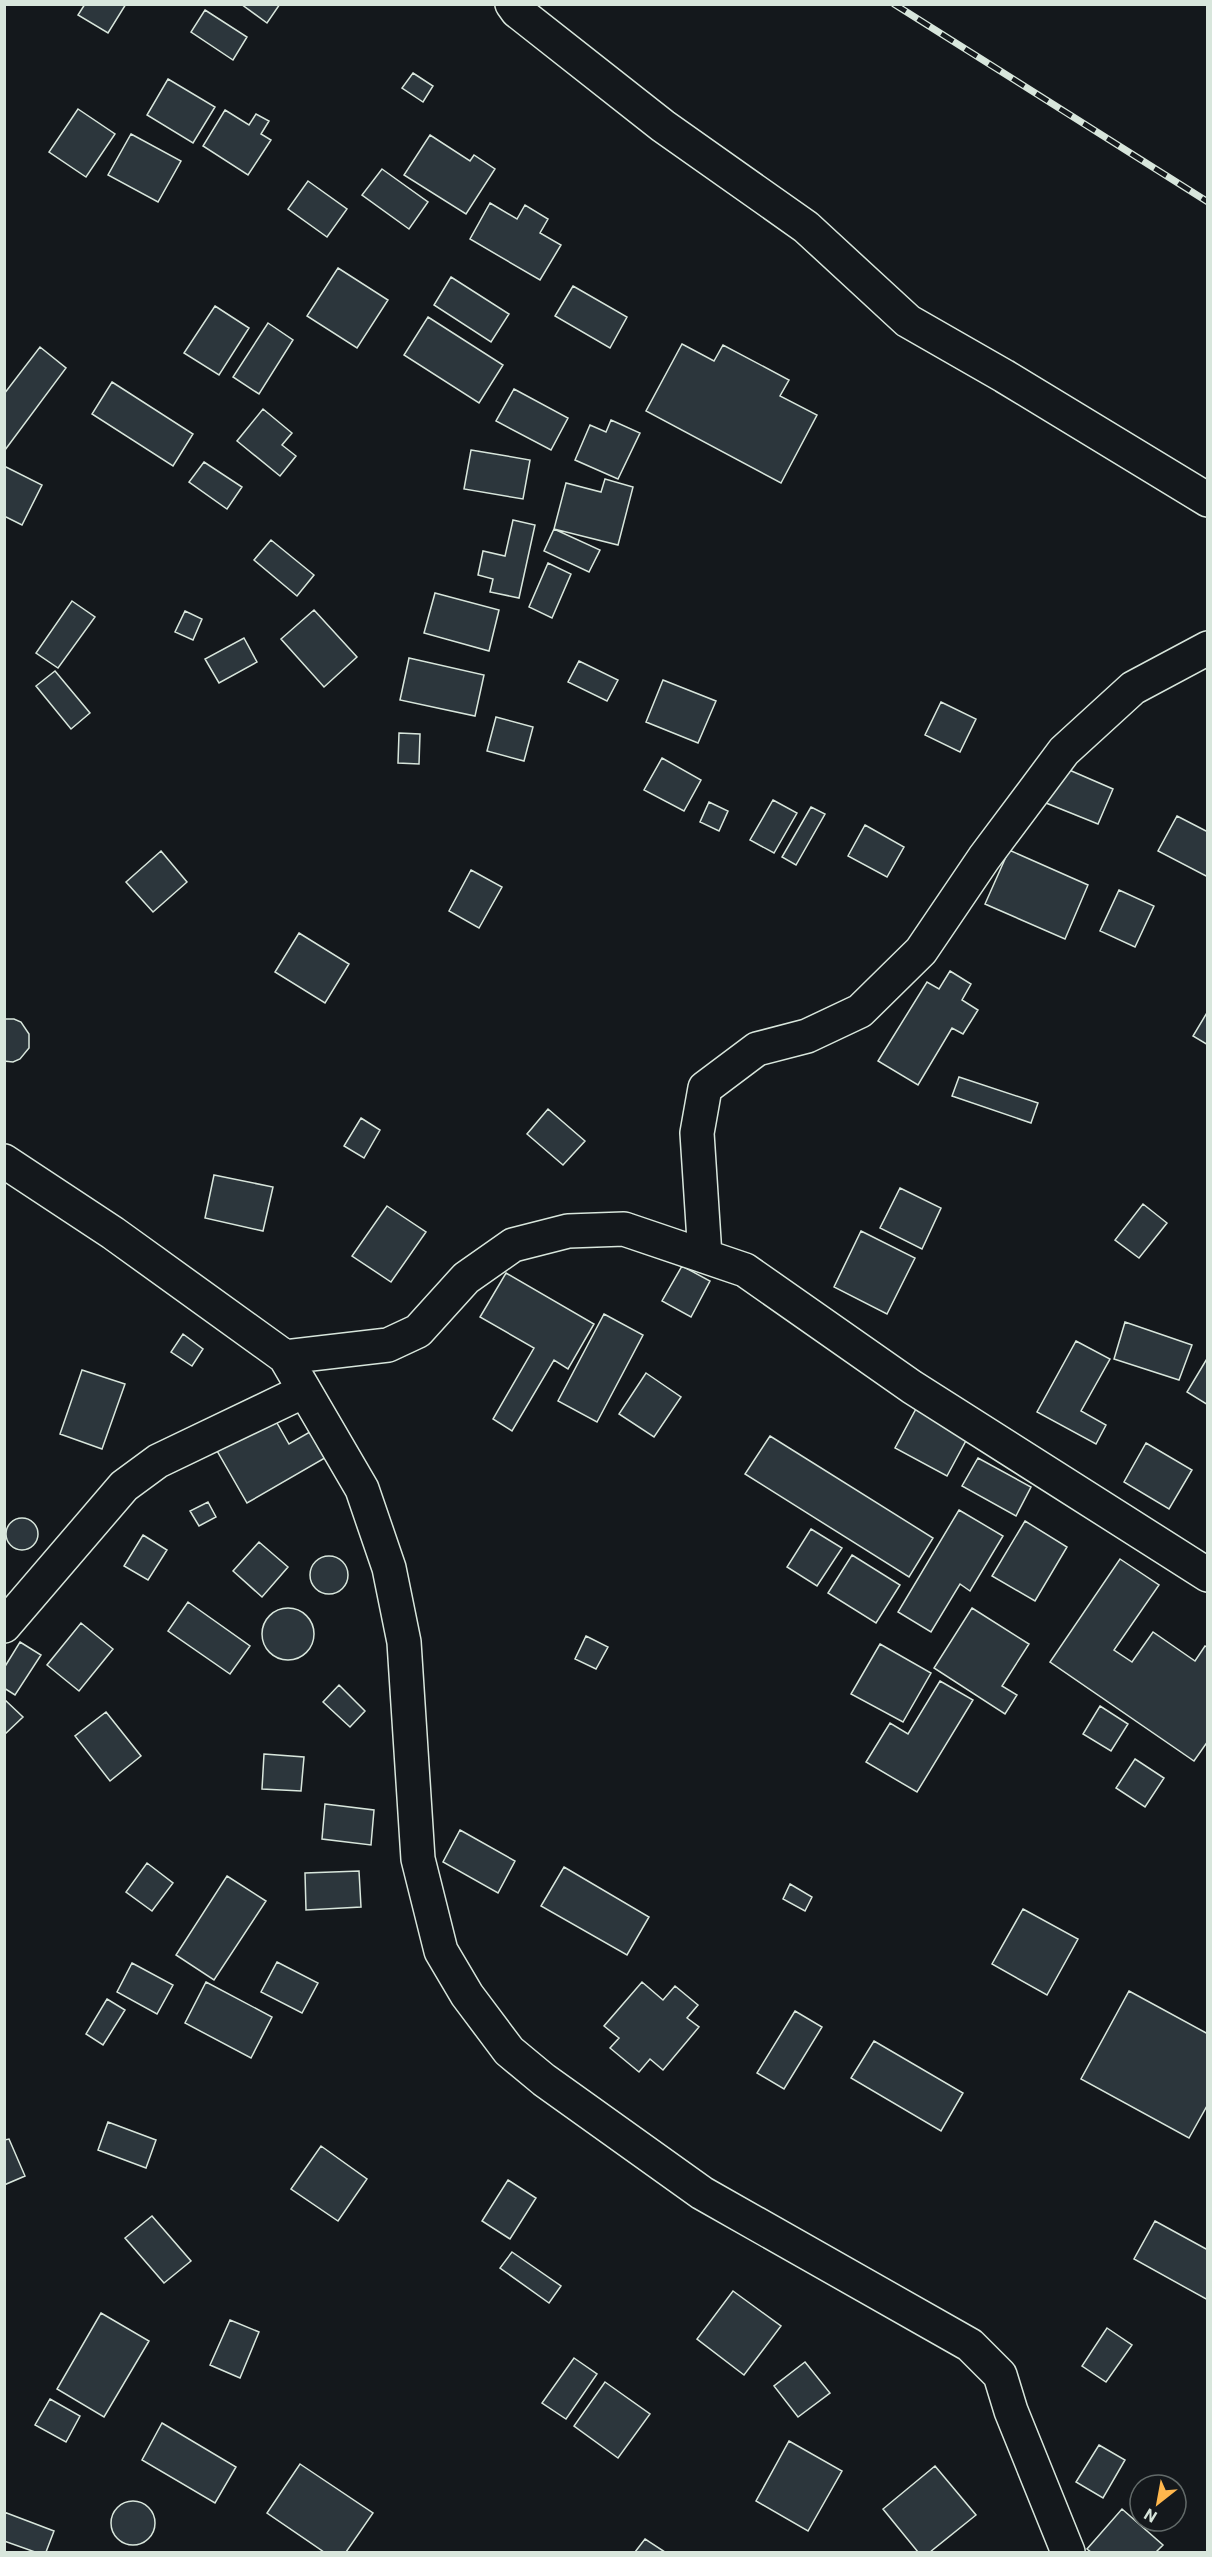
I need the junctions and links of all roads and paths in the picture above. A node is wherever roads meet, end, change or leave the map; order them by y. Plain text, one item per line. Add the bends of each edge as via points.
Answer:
1 (512, 4) edge
2 (1208, 500) edge
3 (1208, 648) edge
4 (4, 1161) edge
5 (705, 1256) junction
6 (285, 1358) junction
7 (304, 1391) junction
8 (1208, 1575) edge
9 (4, 1626) edge
10 (1068, 2553) edge

1 - 2 street via 663,126 806,226 908,321
3 - 5 street via 1133,688 1064,751 921,951 860,1011 807,1036 757,1049 705,1088 697,1132
4 - 6 street via 113,1233
5 - 6 street via 624,1229 567,1231 513,1245 466,1278 418,1331 388,1345
5 - 8 street via 746,1270 912,1388
6 - 7 street
7 - 9 street via 158,1461 124,1486
7 - 10 street via 362,1489 389,1568 404,1642 418,1859 441,1951 467,1995 509,2051 702,2193 970,2345 1000,2374

